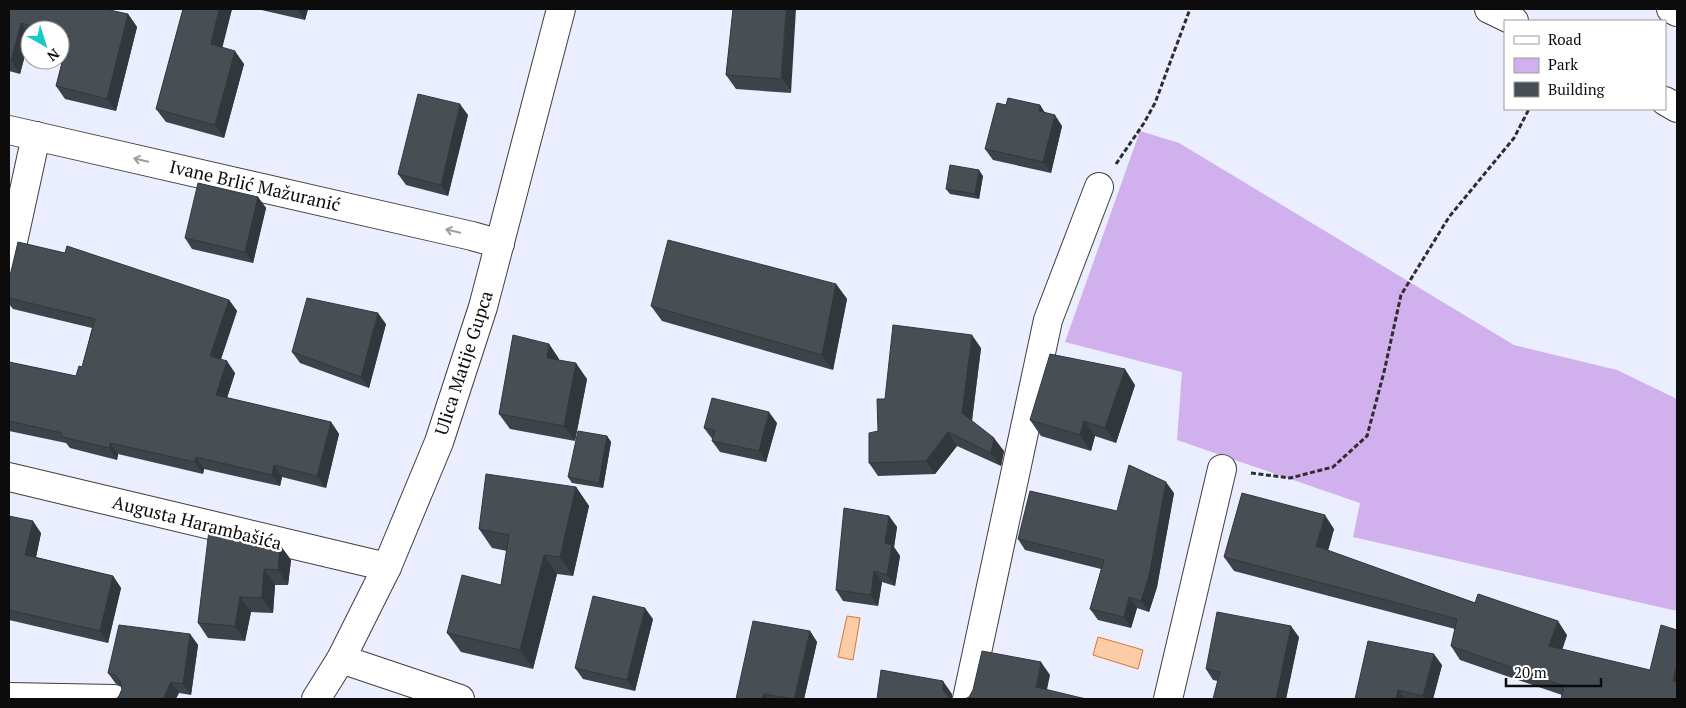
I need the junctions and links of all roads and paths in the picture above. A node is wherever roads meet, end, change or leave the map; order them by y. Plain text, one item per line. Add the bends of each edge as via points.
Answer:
1 (561, 9) edge
2 (1190, 9) edge
3 (1489, 9) edge
4 (1670, 9) edge
5 (1677, 12) edge
6 (1512, 20) edge
7 (1666, 102) edge
8 (1677, 108) edge
9 (1528, 110) edge
10 (9, 130) edge
11 (36, 136) junction
12 (1099, 187) joint
13 (500, 244) junction
14 (9, 260) edge
15 (1222, 469) joint
16 (9, 477) edge
17 (387, 567) junction
18 (341, 660) junction
19 (9, 697) edge
20 (114, 699) edge
21 (316, 699) edge
22 (460, 699) edge
23 (967, 699) edge
24 (1168, 699) edge

1 - 13 street, Ulica Matije Gupca
2 - 12 path via 1155,103
3 - 6 street
4 - 5 street
7 - 8 street
9 - 15 path via 1514,138 1448,216 1401,295 1367,436 1333,467 1290,478
10 - 11 street, Ivane Brlić Mažuranić
13 -> 11 street, Ivane Brlić Mažuranić
11 - 14 street
12 - 23 street via 1048,320
13 - 17 street, Ulica Matije Gupca via 439,442
15 - 24 street
16 - 17 street, Augusta Harambašića
17 - 18 street, Ulica Matije Gupca
18 - 21 street, Ulica Matije Gupca
18 - 22 street
19 - 20 street

